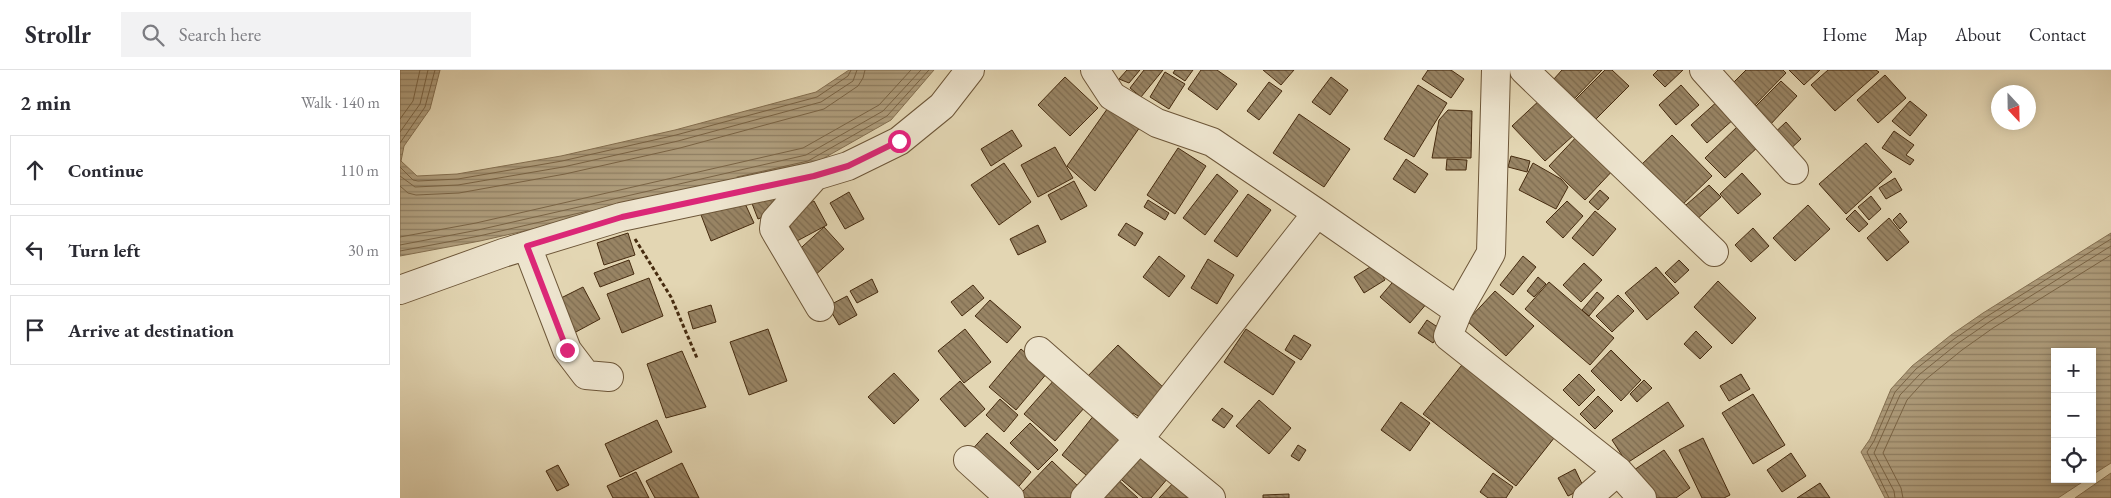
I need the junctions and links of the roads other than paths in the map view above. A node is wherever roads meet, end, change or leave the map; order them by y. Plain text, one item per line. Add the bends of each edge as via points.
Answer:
1 (970, 70) edge
2 (1094, 70) edge
3 (1496, 70) edge
4 (1524, 70) edge
5 (1704, 70) edge
6 (1794, 170) dead end
7 (814, 176) junction
8 (1317, 213) junction
9 (527, 246) junction
10 (1714, 252) dead end
11 (400, 290) edge
12 (820, 307) dead end
13 (1458, 311) junction
14 (1039, 351) dead end
15 (609, 377) dead end
16 (1139, 439) junction
17 (968, 460) dead end
18 (1618, 471) junction
19 (1010, 498) edge
20 (1085, 498) edge
21 (1212, 498) edge
22 (1587, 498) edge
23 (1642, 498) edge

1 - 7 street via 942,106 899,141 848,166
2 - 8 street via 1112,96 1157,123 1212,142
3 - 13 street via 1490,253
4 - 10 street
5 - 6 street
7 - 9 street via 622,217
7 - 12 street via 775,221 774,228
8 - 13 street
8 - 16 street
9 - 11 street
9 - 15 street via 567,350 586,375
13 - 18 street via 1448,336
14 - 16 street
16 - 20 street
16 - 21 street
17 - 19 street
18 - 22 street
18 - 23 street

